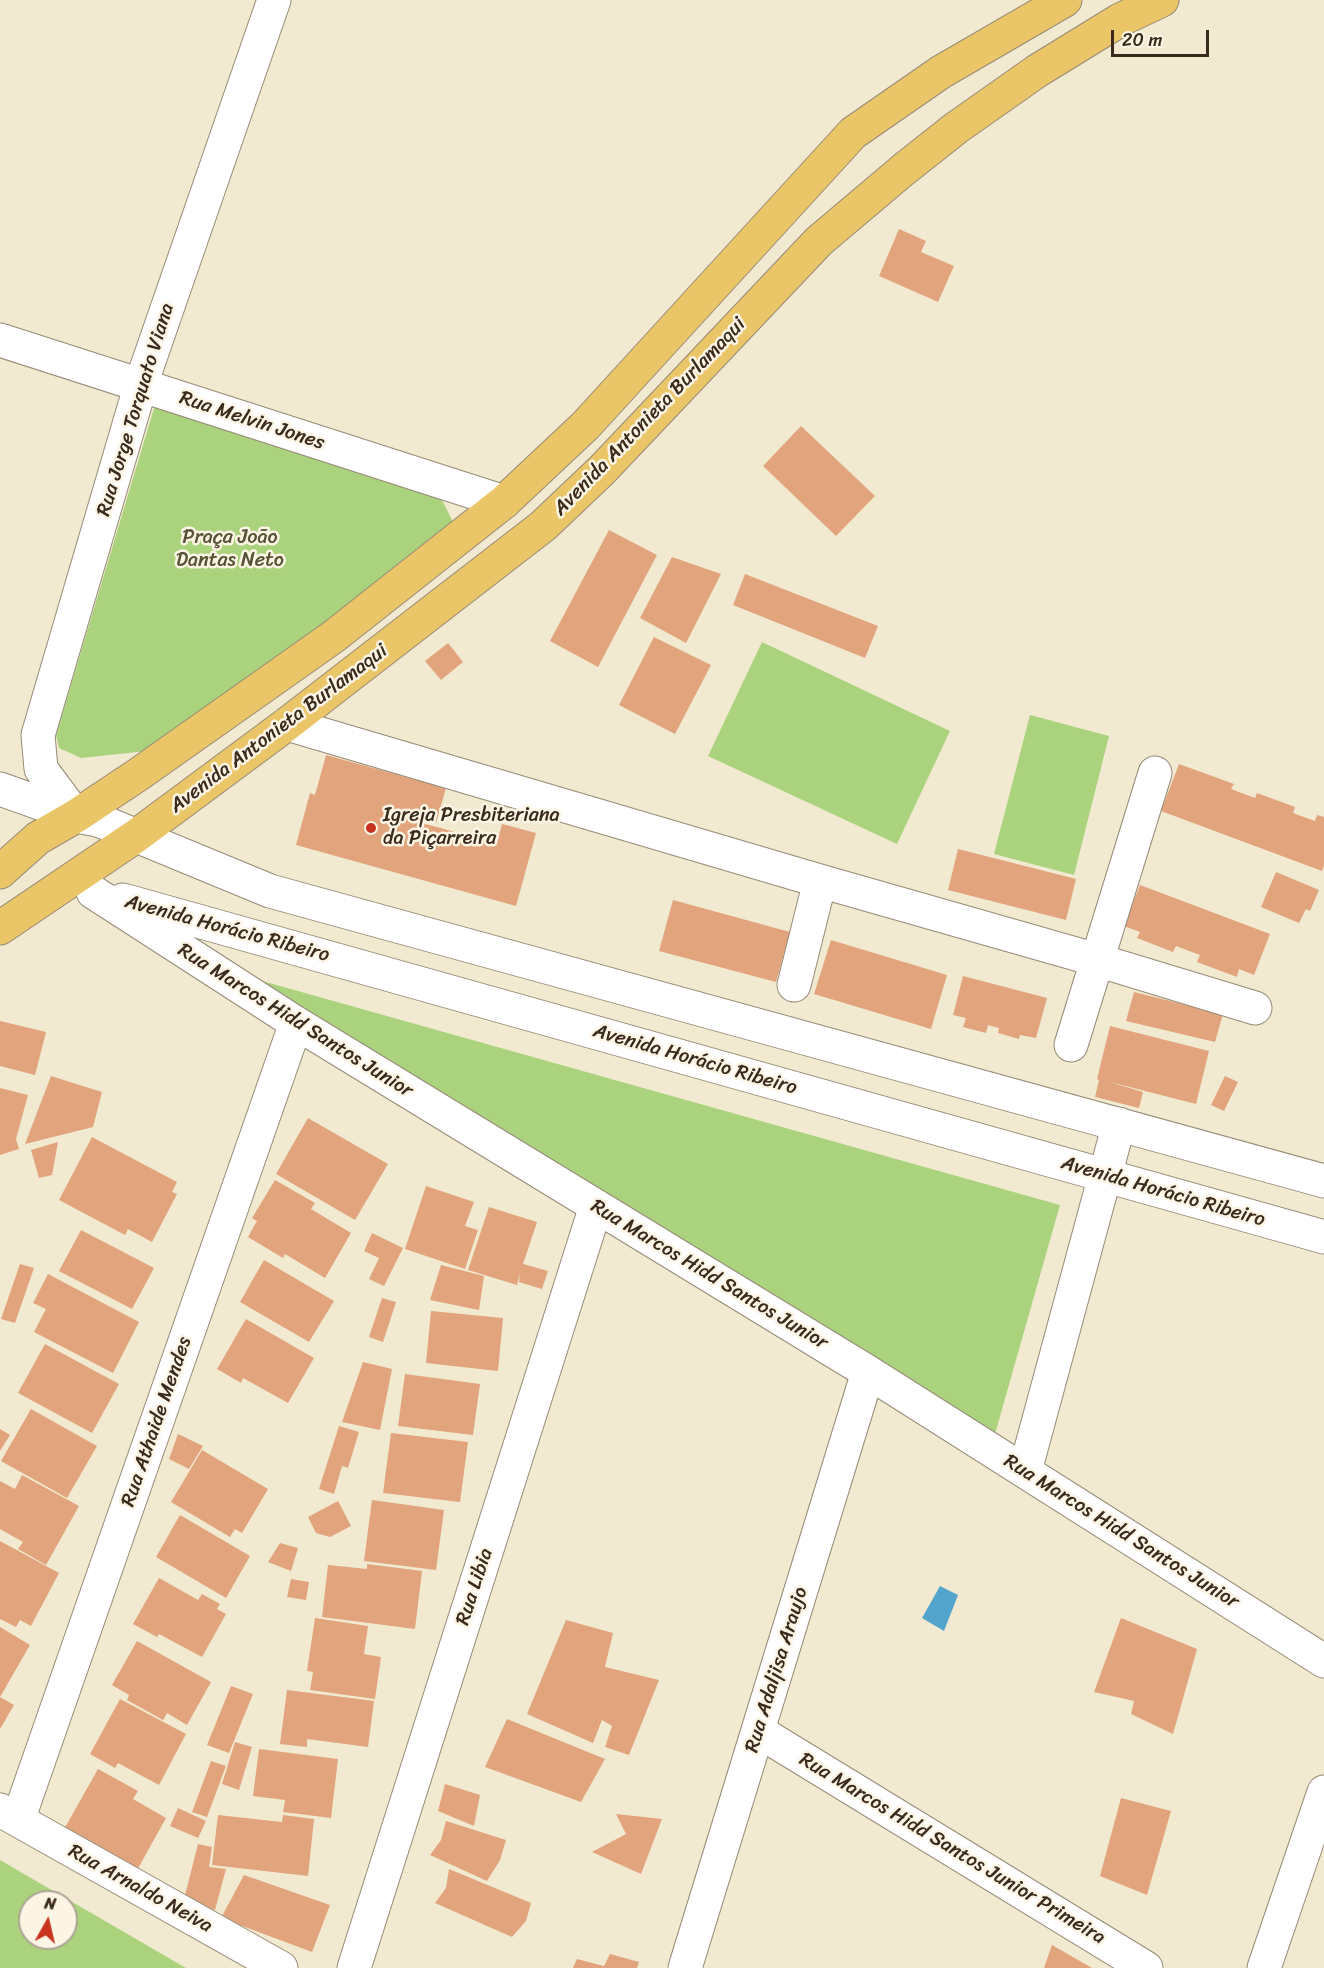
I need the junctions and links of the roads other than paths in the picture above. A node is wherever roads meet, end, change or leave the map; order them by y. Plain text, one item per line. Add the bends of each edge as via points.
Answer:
1 (274, 0) edge
2 (1065, 0) edge
3 (1162, 0) edge
4 (748, 248) junction
5 (781, 282) junction
6 (686, 317) junction
7 (0, 340) edge
8 (719, 346) junction
9 (141, 384) junction
10 (504, 502) junction
11 (287, 724) junction
12 (1155, 773) dead end
13 (0, 789) edge
14 (76, 816) junction
15 (136, 836) junction
16 (0, 872) edge
17 (820, 881) junction
18 (80, 887) junction
19 (0, 928) edge
20 (1097, 960) junction
21 (794, 985) dead end
22 (1255, 1008) dead end
23 (296, 1023) junction
24 (1071, 1045) dead end
25 (1119, 1124) junction
26 (1106, 1176) junction
27 (1324, 1180) edge
28 (596, 1206) junction
29 (1324, 1237) edge
30 (868, 1372) junction
31 (1025, 1471) junction
32 (1324, 1661) edge
33 (758, 1731) junction
34 (1324, 1792) edge
35 (9, 1815) edge
36 (281, 1968) edge
37 (354, 1968) edge
38 (685, 1968) edge
39 (1146, 1968) edge
40 (1264, 1968) edge

1 - 9 street, Rua Jorge Torquato Viana
2 - 4 main road, Avenida Antonieta Burlamaqui via 941,72 853,133
3 - 5 main road, Avenida Antonieta Burlamaqui via 1120,20 1037,71 956,128 819,241
4 - 5 main road
4 - 6 main road, Avenida Antonieta Burlamaqui
5 - 8 main road, Avenida Antonieta Burlamaqui
6 - 8 main road
6 - 10 main road, Avenida Antonieta Burlamaqui via 585,426
7 - 9 street, Rua Melvin Jones
8 - 11 main road, Avenida Antonieta Burlamaqui via 602,470 543,526
9 - 10 street, Rua Melvin Jones
9 - 14 street, Rua Jorge Torquato Viana via 38,735 41,769
10 - 14 main road, Avenida Antonieta Burlamaqui via 333,637
11 - 15 main road, Avenida Antonieta Burlamaqui
11 - 17 street
12 - 20 street
13 - 14 street
14 - 15 street via 99,820
14 - 16 main road, Avenida Antonieta Burlamaqui via 38,838
15 - 18 main road, Avenida Antonieta Burlamaqui
15 - 25 street via 270,891
17 - 20 street
17 - 21 street
18 - 19 main road, Avenida Antonieta Burlamaqui via 32,904
18 - 23 street, Rua Marcos Hidd Santos Junior
18 - 26 street, Avenida Horácio Ribeiro
20 - 22 street
20 - 24 street
23 - 28 street, Rua Marcos Hidd Santos Junior
23 - 35 street, Rua Athaide Mendes
25 - 26 street
25 - 27 street
26 - 29 street, Avenida Horácio Ribeiro
26 - 31 street
28 - 30 street, Rua Marcos Hidd Santos Junior
28 - 37 street, Rua Libia
30 - 31 street, Rua Marcos Hidd Santos Junior
30 - 33 street, Rua Adaljisa Araujo
31 - 32 street, Rua Marcos Hidd Santos Junior
33 - 38 street, Rua Adaljisa Araujo
33 - 39 street, Rua Marcos Hidd Santos Junior Primeira
34 - 40 street
35 - 36 street, Rua Arnaldo Neiva

